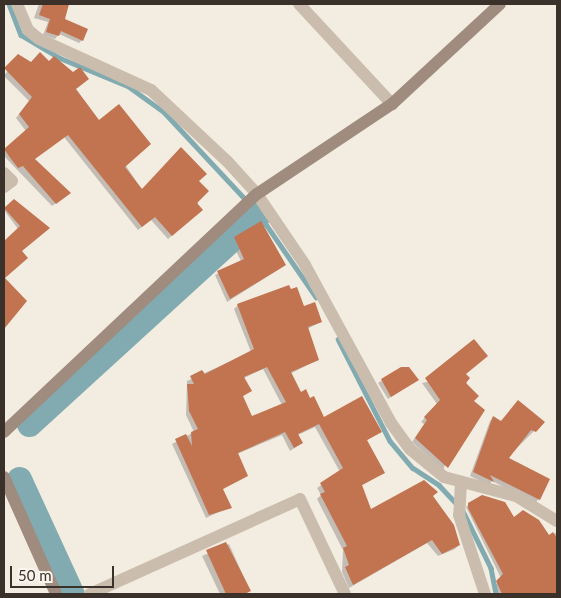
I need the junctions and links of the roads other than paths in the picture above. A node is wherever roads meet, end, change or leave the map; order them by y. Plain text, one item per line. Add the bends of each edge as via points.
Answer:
1 (16, 4) edge
2 (299, 4) edge
3 (500, 4) edge
4 (392, 104) junction
5 (4, 173) edge
6 (4, 187) edge
7 (257, 194) junction
8 (4, 432) edge
9 (4, 477) edge
10 (460, 482) junction
11 (557, 521) edge
12 (56, 594) edge
13 (90, 594) edge
14 (345, 594) edge
15 (486, 594) edge

1 - 7 street via 28,30 39,38 99,64 168,103
2 - 4 street
3 - 4 street
4 - 7 street
5 - 6 street via 12,181
7 - 8 street
7 - 10 street via 338,320 391,423 433,470
9 - 12 street
10 - 11 street via 516,496
10 - 15 street via 459,515
13 - 14 street via 300,499

